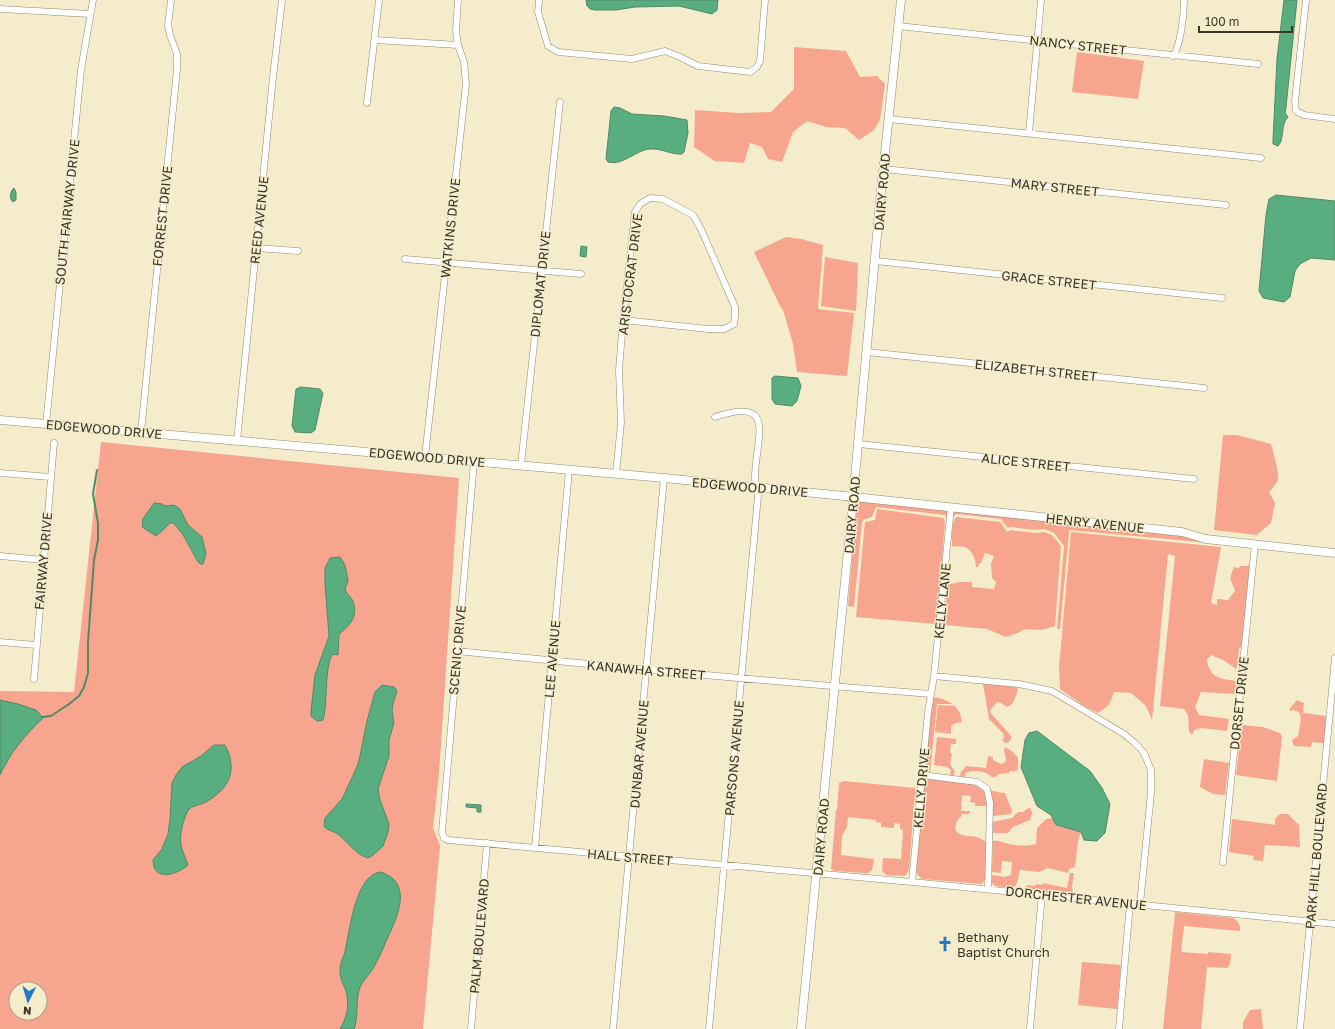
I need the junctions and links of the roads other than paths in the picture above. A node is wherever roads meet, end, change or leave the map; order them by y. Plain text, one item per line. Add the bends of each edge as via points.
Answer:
1 (93, 0) edge
2 (171, 0) edge
3 (282, 0) edge
4 (379, 0) edge
5 (458, 0) edge
6 (539, 0) edge
7 (765, 0) edge
8 (901, 0) edge
9 (1041, 0) edge
10 (1184, 0) edge
11 (1306, 0) edge
12 (0, 9) edge
13 (90, 14) junction
14 (898, 26) junction
15 (375, 40) junction
16 (1037, 41) junction
17 (458, 45) junction
18 (1173, 56) junction
19 (1258, 64) dead end
20 (560, 102) dead end
21 (367, 103) dead end
22 (889, 119) junction
23 (1335, 119) edge
24 (1029, 133) junction
25 (1261, 158) dead end
26 (884, 169) junction
27 (1226, 205) dead end
28 (256, 248) junction
29 (298, 251) dead end
30 (405, 259) dead end
31 (876, 261) junction
32 (446, 263) junction
33 (542, 271) junction
34 (581, 274) dead end
35 (1222, 298) dead end
36 (623, 320) junction
37 (867, 352) junction
38 (1204, 388) dead end
39 (714, 417) dead end
40 (0, 420) edge
41 (46, 425) junction
42 (142, 432) junction
43 (237, 441) junction
44 (54, 442) dead end
45 (859, 444) junction
46 (425, 457) junction
47 (474, 462) junction
48 (521, 466) junction
49 (569, 470) junction
50 (0, 473) edge
51 (616, 474) junction
52 (51, 477) junction
53 (664, 478) junction
54 (1194, 479) dead end
55 (757, 488) junction
56 (854, 497) junction
57 (951, 508) junction
58 (1256, 544) junction
59 (1335, 553) edge
60 (0, 556) edge
61 (44, 560) junction
62 (0, 642) edge
63 (36, 645) junction
64 (457, 651) junction
65 (1335, 658) edge
66 (552, 661) junction
67 (646, 670) junction
68 (934, 676) junction
69 (741, 678) junction
70 (34, 679) dead end
71 (835, 687) junction
72 (931, 694) junction
73 (922, 775) junction
74 (444, 838) joint
75 (487, 843) junction
76 (535, 848) junction
77 (629, 857) junction
78 (1223, 862) dead end
79 (724, 865) junction
80 (818, 873) junction
81 (912, 882) junction
82 (988, 889) junction
83 (1042, 894) junction
84 (1130, 903) junction
85 (1140, 904) junction
86 (1310, 922) junction
87 (1335, 924) edge
88 (471, 1029) edge
89 (613, 1029) edge
90 (710, 1029) edge
91 (801, 1029) edge
92 (1030, 1029) edge
93 (1119, 1029) edge
94 (1300, 1029) edge

1 - 13 street, SOUTH FAIRWAY DRIVE
2 - 42 street, FORREST DRIVE via 168,24 177,54 177,69
3 - 28 street, REED AVENUE
4 - 15 street
5 - 17 street, WATKINS DRIVE
6 - 7 street via 538,12 548,46 558,52 632,59 665,51 698,66 750,72 760,61
8 - 14 street, DAIRY ROAD
9 - 16 street
10 - 18 street via 1178,49
11 - 23 street via 1296,111 1304,115
12 - 13 street
13 - 41 street, SOUTH FAIRWAY DRIVE via 81,70
14 - 16 street, NANCY STREET
14 - 22 street, DAIRY ROAD
15 - 17 street
15 - 21 street
16 - 18 street, NANCY STREET
16 - 24 street
17 - 32 street, WATKINS DRIVE via 464,62 466,84
18 - 19 street, NANCY STREET
20 - 33 street, DIPLOMAT DRIVE
22 - 24 street
22 - 26 street, DAIRY ROAD
24 - 25 street
26 - 27 street, MARY STREET
26 - 31 street, DAIRY ROAD
28 - 29 street
28 - 43 street, REED AVENUE
30 - 32 street
31 - 35 street, GRACE STREET
31 - 37 street, DAIRY ROAD
32 - 33 street
32 - 46 street, WATKINS DRIVE
33 - 34 street
33 - 48 street, DIPLOMAT DRIVE
36 - 36 street, ARISTOCRAT DRIVE via 708,329 724,329 734,324 735,307 701,229 693,215 663,199 650,198 640,204 636,212
36 - 51 street, ARISTOCRAT DRIVE via 619,370 621,423
37 - 38 street, ELIZABETH STREET
37 - 45 street, DAIRY ROAD
39 - 55 street, PARSONS AVENUE via 744,411 758,418 760,426 755,478
40 - 41 street, EDGEWOOD DRIVE
41 - 42 street, EDGEWOOD DRIVE
42 - 43 street, EDGEWOOD DRIVE
43 - 46 street, EDGEWOOD DRIVE
44 - 52 street, FAIRWAY DRIVE
45 - 54 street, ALICE STREET
45 - 56 street, DAIRY ROAD
46 - 47 street, EDGEWOOD DRIVE
47 - 48 street, EDGEWOOD DRIVE
47 - 64 street, SCENIC DRIVE
48 - 49 street, EDGEWOOD DRIVE
49 - 51 street, EDGEWOOD DRIVE
49 - 66 street, LEE AVENUE
50 - 52 street
51 - 53 street, EDGEWOOD DRIVE
52 - 61 street, FAIRWAY DRIVE
53 - 55 street, EDGEWOOD DRIVE
53 - 67 street, DUNBAR AVENUE
55 - 56 street, EDGEWOOD DRIVE
55 - 69 street, PARSONS AVENUE
56 - 57 street, HENRY AVENUE
56 - 71 street, DAIRY ROAD
57 - 58 street, HENRY AVENUE via 1182,532 1206,539
57 - 68 street, KELLY LANE
58 - 59 street, HENRY AVENUE
58 - 78 street, DORSET DRIVE
60 - 61 street
61 - 63 street, FAIRWAY DRIVE
62 - 63 street
63 - 70 street, FAIRWAY DRIVE
64 - 66 street, KANAWHA STREET
64 - 74 street, SCENIC DRIVE via 442,832
65 - 86 street, PARK HILL BOULEVARD
66 - 67 street, KANAWHA STREET
66 - 76 street, LEE AVENUE
67 - 69 street, KANAWHA STREET
67 - 77 street, DUNBAR AVENUE
68 - 72 street, KELLY LANE
68 - 85 street via 1020,684 1052,691 1135,742 1144,753 1151,770
69 - 71 street, KANAWHA STREET
69 - 79 street, PARSONS AVENUE
71 - 72 street, KANAWHA STREET
71 - 80 street, DAIRY ROAD
72 - 73 street, KELLY DRIVE
73 - 81 street, KELLY DRIVE
73 - 82 street via 977,782 988,789
74 - 75 street, HALL STREET
75 - 76 street, HALL STREET
75 - 88 street, PALM BOULEVARD
76 - 77 street, HALL STREET
77 - 79 street, HALL STREET
77 - 89 street, DUNBAR AVENUE
79 - 80 street, HALL STREET
79 - 90 street, PARSONS AVENUE
80 - 81 street, DORCHESTER AVENUE
80 - 91 street, DAIRY ROAD
81 - 82 street, DORCHESTER AVENUE
82 - 83 street, DORCHESTER AVENUE
83 - 84 street, DORCHESTER AVENUE
83 - 92 street
84 - 85 street, DORCHESTER AVENUE
84 - 93 street
85 - 86 street, DORCHESTER AVENUE
86 - 87 street, DORCHESTER AVENUE
86 - 94 street, PARK HILL BOULEVARD

